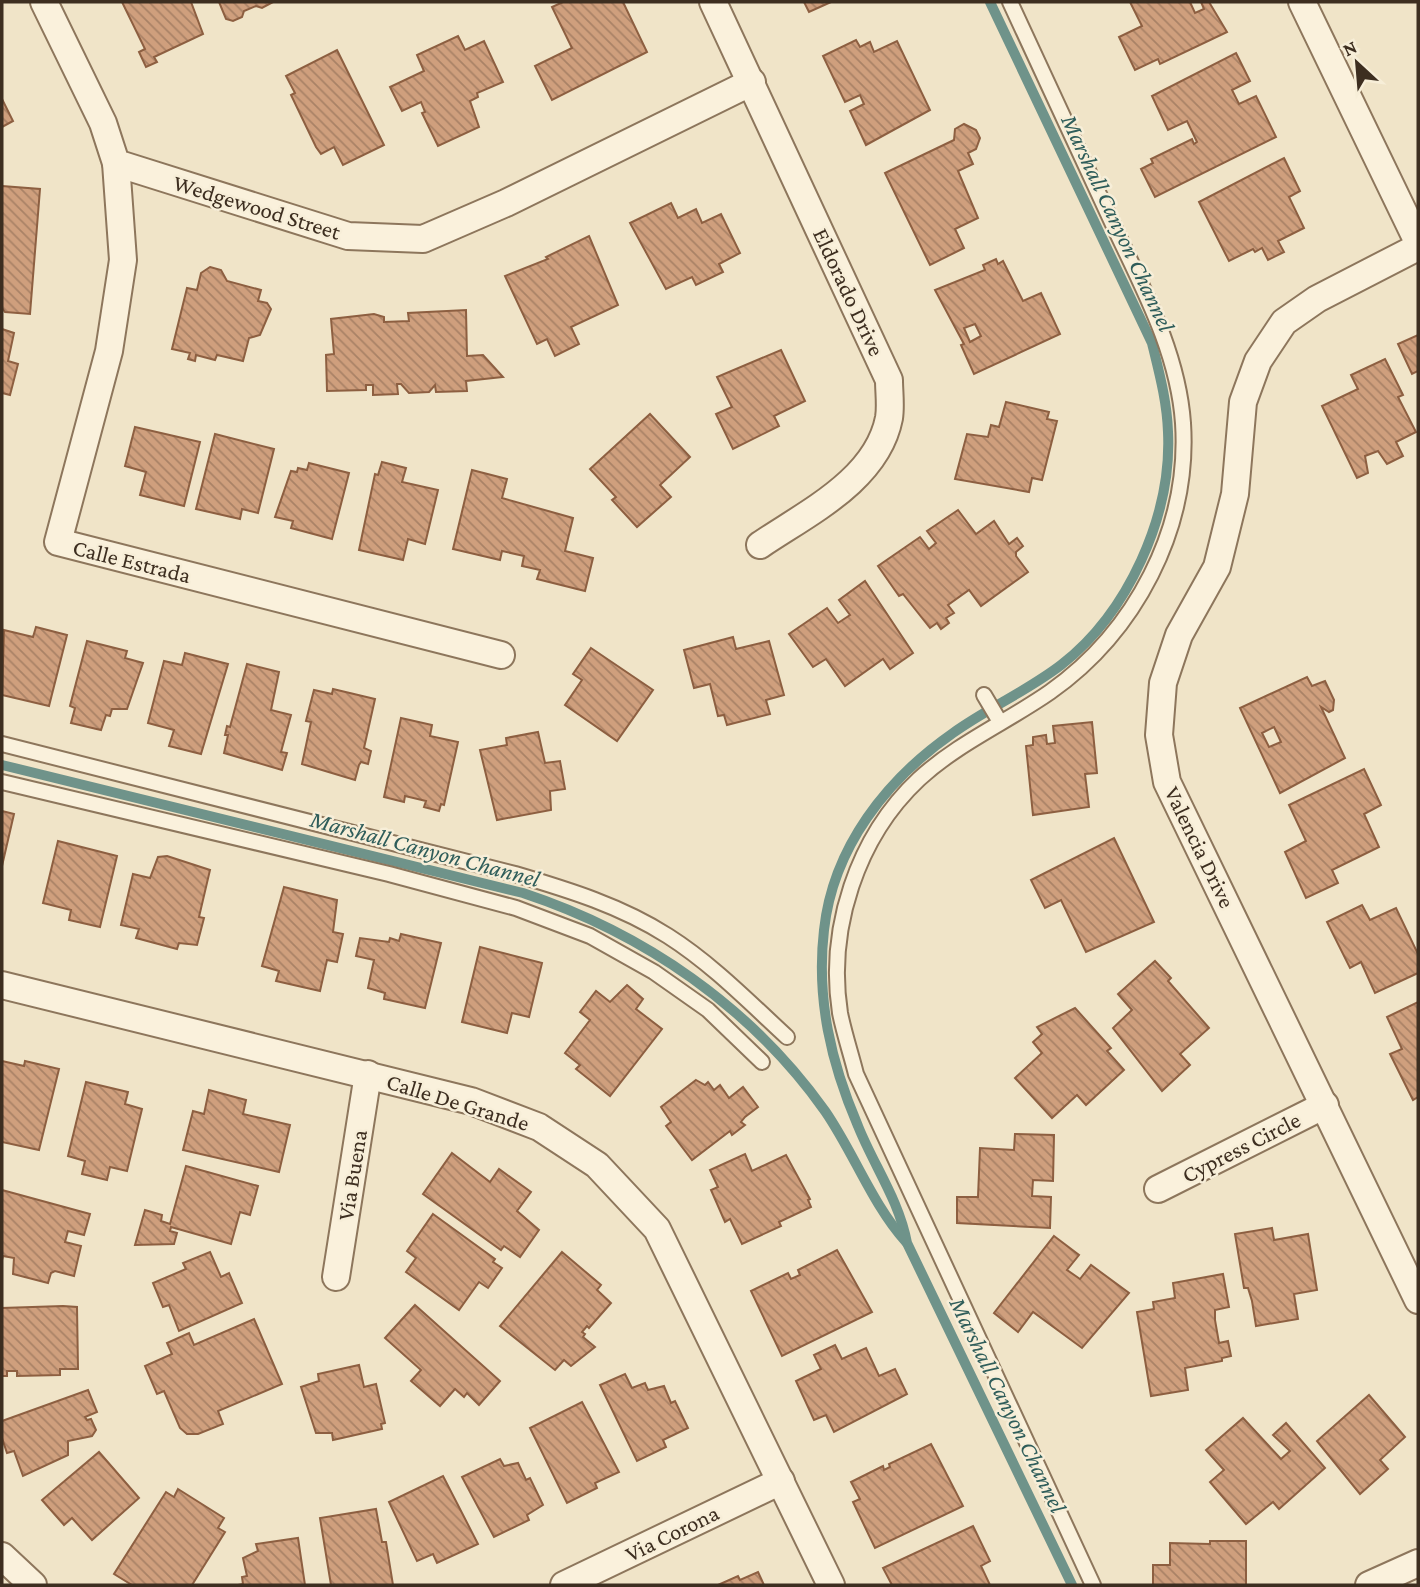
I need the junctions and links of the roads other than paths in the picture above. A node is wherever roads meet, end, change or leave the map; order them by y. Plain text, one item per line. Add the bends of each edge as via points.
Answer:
1 (44, 2) edge
2 (713, 2) edge
3 (1010, 2) edge
4 (1302, 2) edge
5 (752, 82) junction
6 (116, 163) junction
7 (1418, 242) edge
8 (1418, 247) edge
9 (760, 545) dead end
10 (501, 655) dead end
11 (984, 695) dead end
12 (1000, 722) junction
13 (2, 744) edge
14 (2, 782) edge
15 (2, 985) edge
16 (787, 1037) dead end
17 (762, 1062) dead end
18 (368, 1074) junction
19 (1325, 1105) junction
20 (1158, 1189) dead end
21 (336, 1277) dead end
22 (1418, 1300) edge
23 (781, 1481) junction
24 (2, 1556) edge
25 (1418, 1563) edge
26 (33, 1585) edge
27 (564, 1585) edge
28 (831, 1585) edge
29 (1093, 1585) edge
30 (1369, 1585) edge

1 - 6 street via 103,123
2 - 5 street, Eldorado Drive
3 - 12 lane via 1153,311 1176,377 1184,464 1156,568 1133,608 1085,663 1050,692
4 - 7 street
5 - 6 street, Wedgewood Street via 423,239 348,236
5 - 9 street, Eldorado Drive via 889,380 889,418 874,456 834,496
6 - 10 street, Calle Estrada via 123,260 108,351 58,542
8 - 19 street, Valencia Drive via 1317,299 1284,323 1258,361 1244,402 1235,494 1217,567 1179,635 1163,683 1159,735 1167,782
11 - 12 lane
12 - 29 lane via 921,778 891,809 860,860 836,964 840,1013 856,1074
13 - 16 lane via 578,892 670,937
14 - 17 lane via 516,908 590,936 654,972 708,1010
15 - 18 street, Calle De Grande
18 - 21 street, Via Buena
18 - 23 street, Calle De Grande via 471,1101 539,1127 597,1165 657,1229
19 - 20 street, Cypress Circle
19 - 22 street, Valencia Drive
23 - 27 street, Via Corona
23 - 28 street, Calle De Grande
24 - 26 street
25 - 30 street

